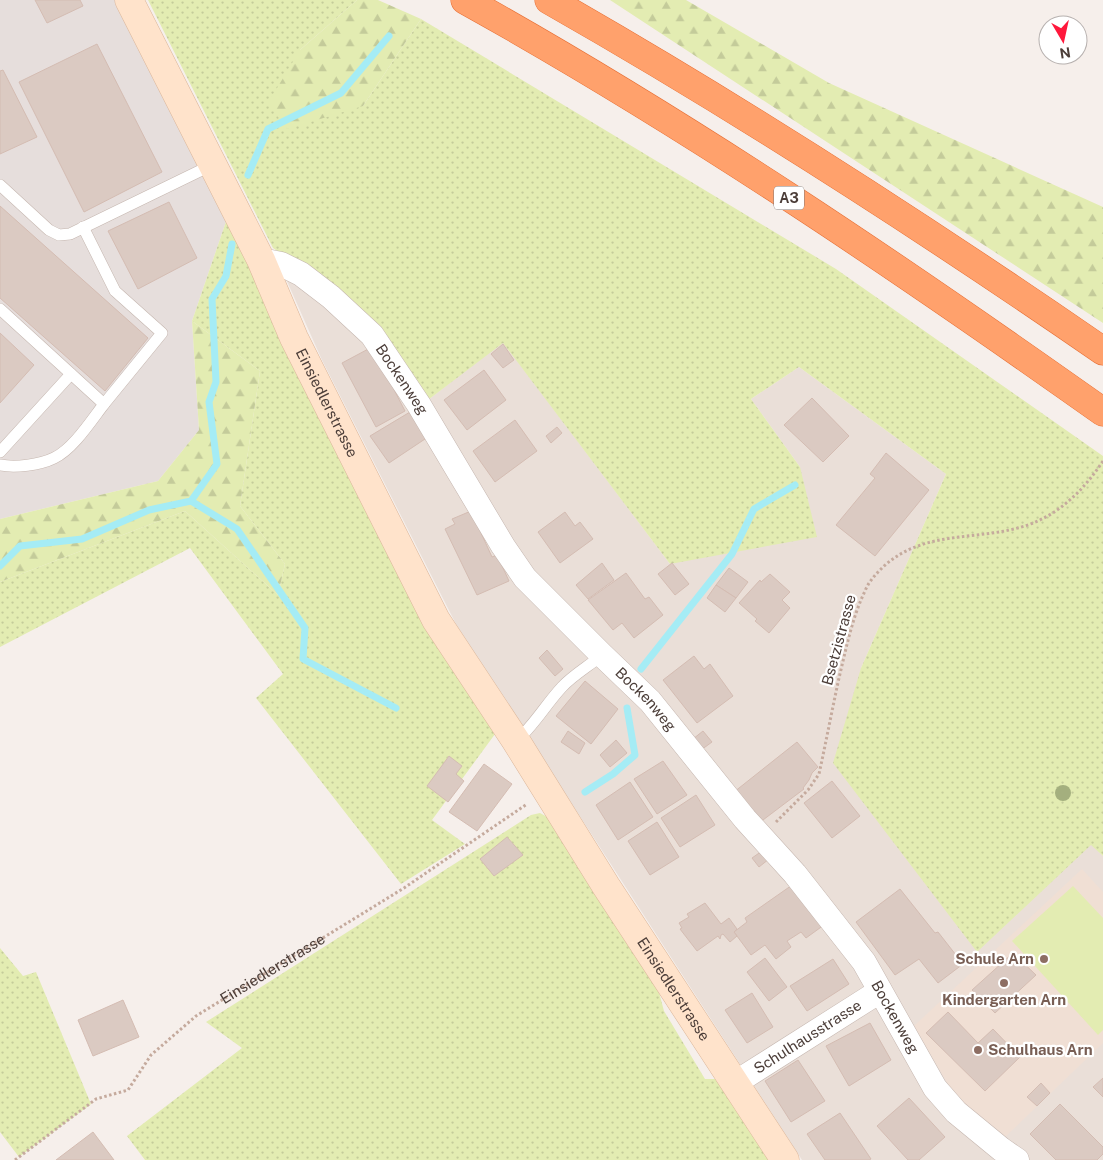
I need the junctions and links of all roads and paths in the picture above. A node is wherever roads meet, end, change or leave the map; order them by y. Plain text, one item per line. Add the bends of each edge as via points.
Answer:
1 (129, 0) edge
2 (465, 0) edge
3 (549, 0) edge
4 (212, 165) junction
5 (0, 185) edge
6 (83, 228) junction
7 (261, 260) junction
8 (0, 309) edge
9 (1103, 351) edge
10 (71, 374) junction
11 (104, 404) junction
12 (1103, 412) edge
13 (0, 452) edge
14 (1102, 463) edge
15 (0, 465) edge
16 (602, 655) junction
17 (516, 741) junction
18 (547, 792) junction
19 (762, 836) junction
20 (880, 991) junction
21 (735, 1083) junction
22 (15, 1160) edge
23 (785, 1160) edge
24 (1017, 1160) edge

1 - 4 street, Einsiedlerstrasse
2 - 12 highway, A3 via 747,171 944,301
3 - 9 highway via 836,174
4 - 6 lane
4 - 7 street, Einsiedlerstrasse
5 - 6 lane via 49,230 59,235
6 - 11 lane via 115,291 162,333
7 - 16 street, Bockenweg via 281,264 301,274 372,335 525,578
7 - 17 street, Einsiedlerstrasse via 294,338 436,620
8 - 10 lane
10 - 11 lane
10 - 13 lane
11 - 15 lane via 71,445 54,458 11,467
14 - 19 path, Bsetzistrasse via 1073,498 1051,514 1011,530 922,543 891,560 875,574 865,590 846,647 819,774 808,790
16 - 17 lane via 563,686
16 - 19 street, Bockenweg via 650,701
17 - 18 street, Einsiedlerstrasse
18 - 21 street, Einsiedlerstrasse
18 - 22 path, Einsiedlerstrasse via 404,888 196,1016 151,1055 128,1090 96,1099
19 - 20 street, Bockenweg via 864,962
20 - 21 street, Schulhausstrasse
20 - 24 street, Bockenweg via 935,1088 956,1112
21 - 23 street, Einsiedlerstrasse

